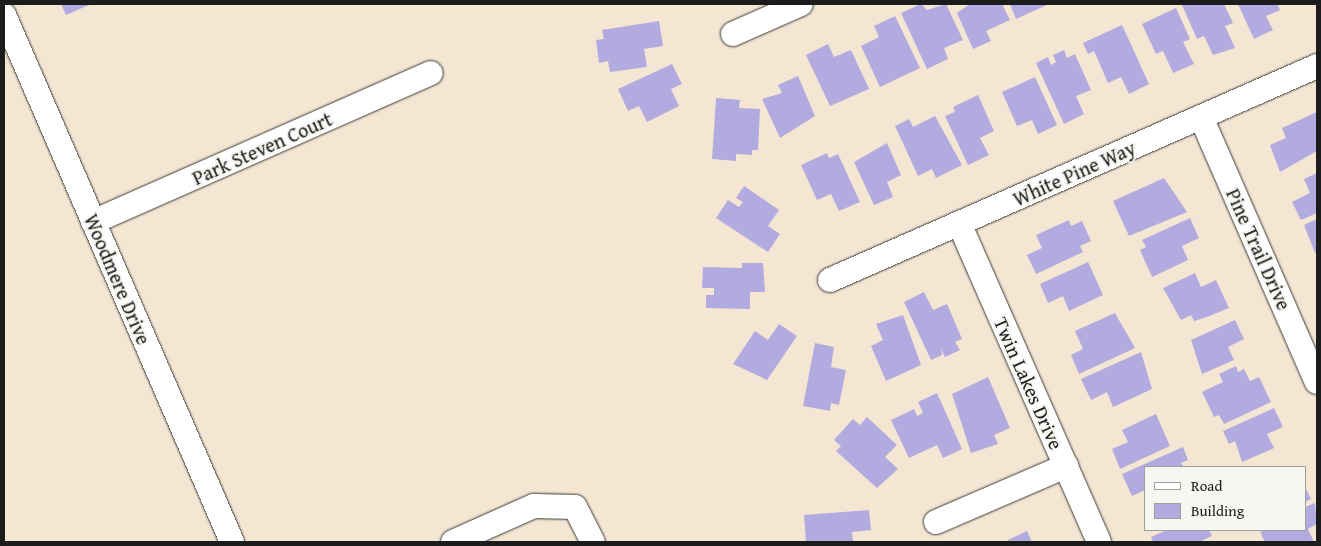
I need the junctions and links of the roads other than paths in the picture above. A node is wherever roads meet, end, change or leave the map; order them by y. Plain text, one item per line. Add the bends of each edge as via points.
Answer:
1 (801, 4) edge
2 (4, 15) edge
3 (733, 34) dead end
4 (1317, 66) edge
5 (431, 73) dead end
6 (1201, 117) junction
7 (94, 222) junction
8 (959, 223) junction
9 (830, 280) dead end
10 (1317, 382) edge
11 (1066, 466) junction
12 (936, 522) dead end
13 (232, 542) edge
14 (453, 542) edge
15 (593, 542) edge
16 (1099, 542) edge

1 - 3 street
2 - 7 street, Woodmere Drive
4 - 6 street, White Pine Way
5 - 7 street, Park Steven Court
6 - 8 street, White Pine Way
6 - 10 street, Pine Trail Drive
7 - 13 street, Woodmere Drive
8 - 9 street, White Pine Way
8 - 11 street, Twin Lakes Drive
11 - 12 street
11 - 16 street, Twin Lakes Drive
14 - 15 street via 534,506 575,507

